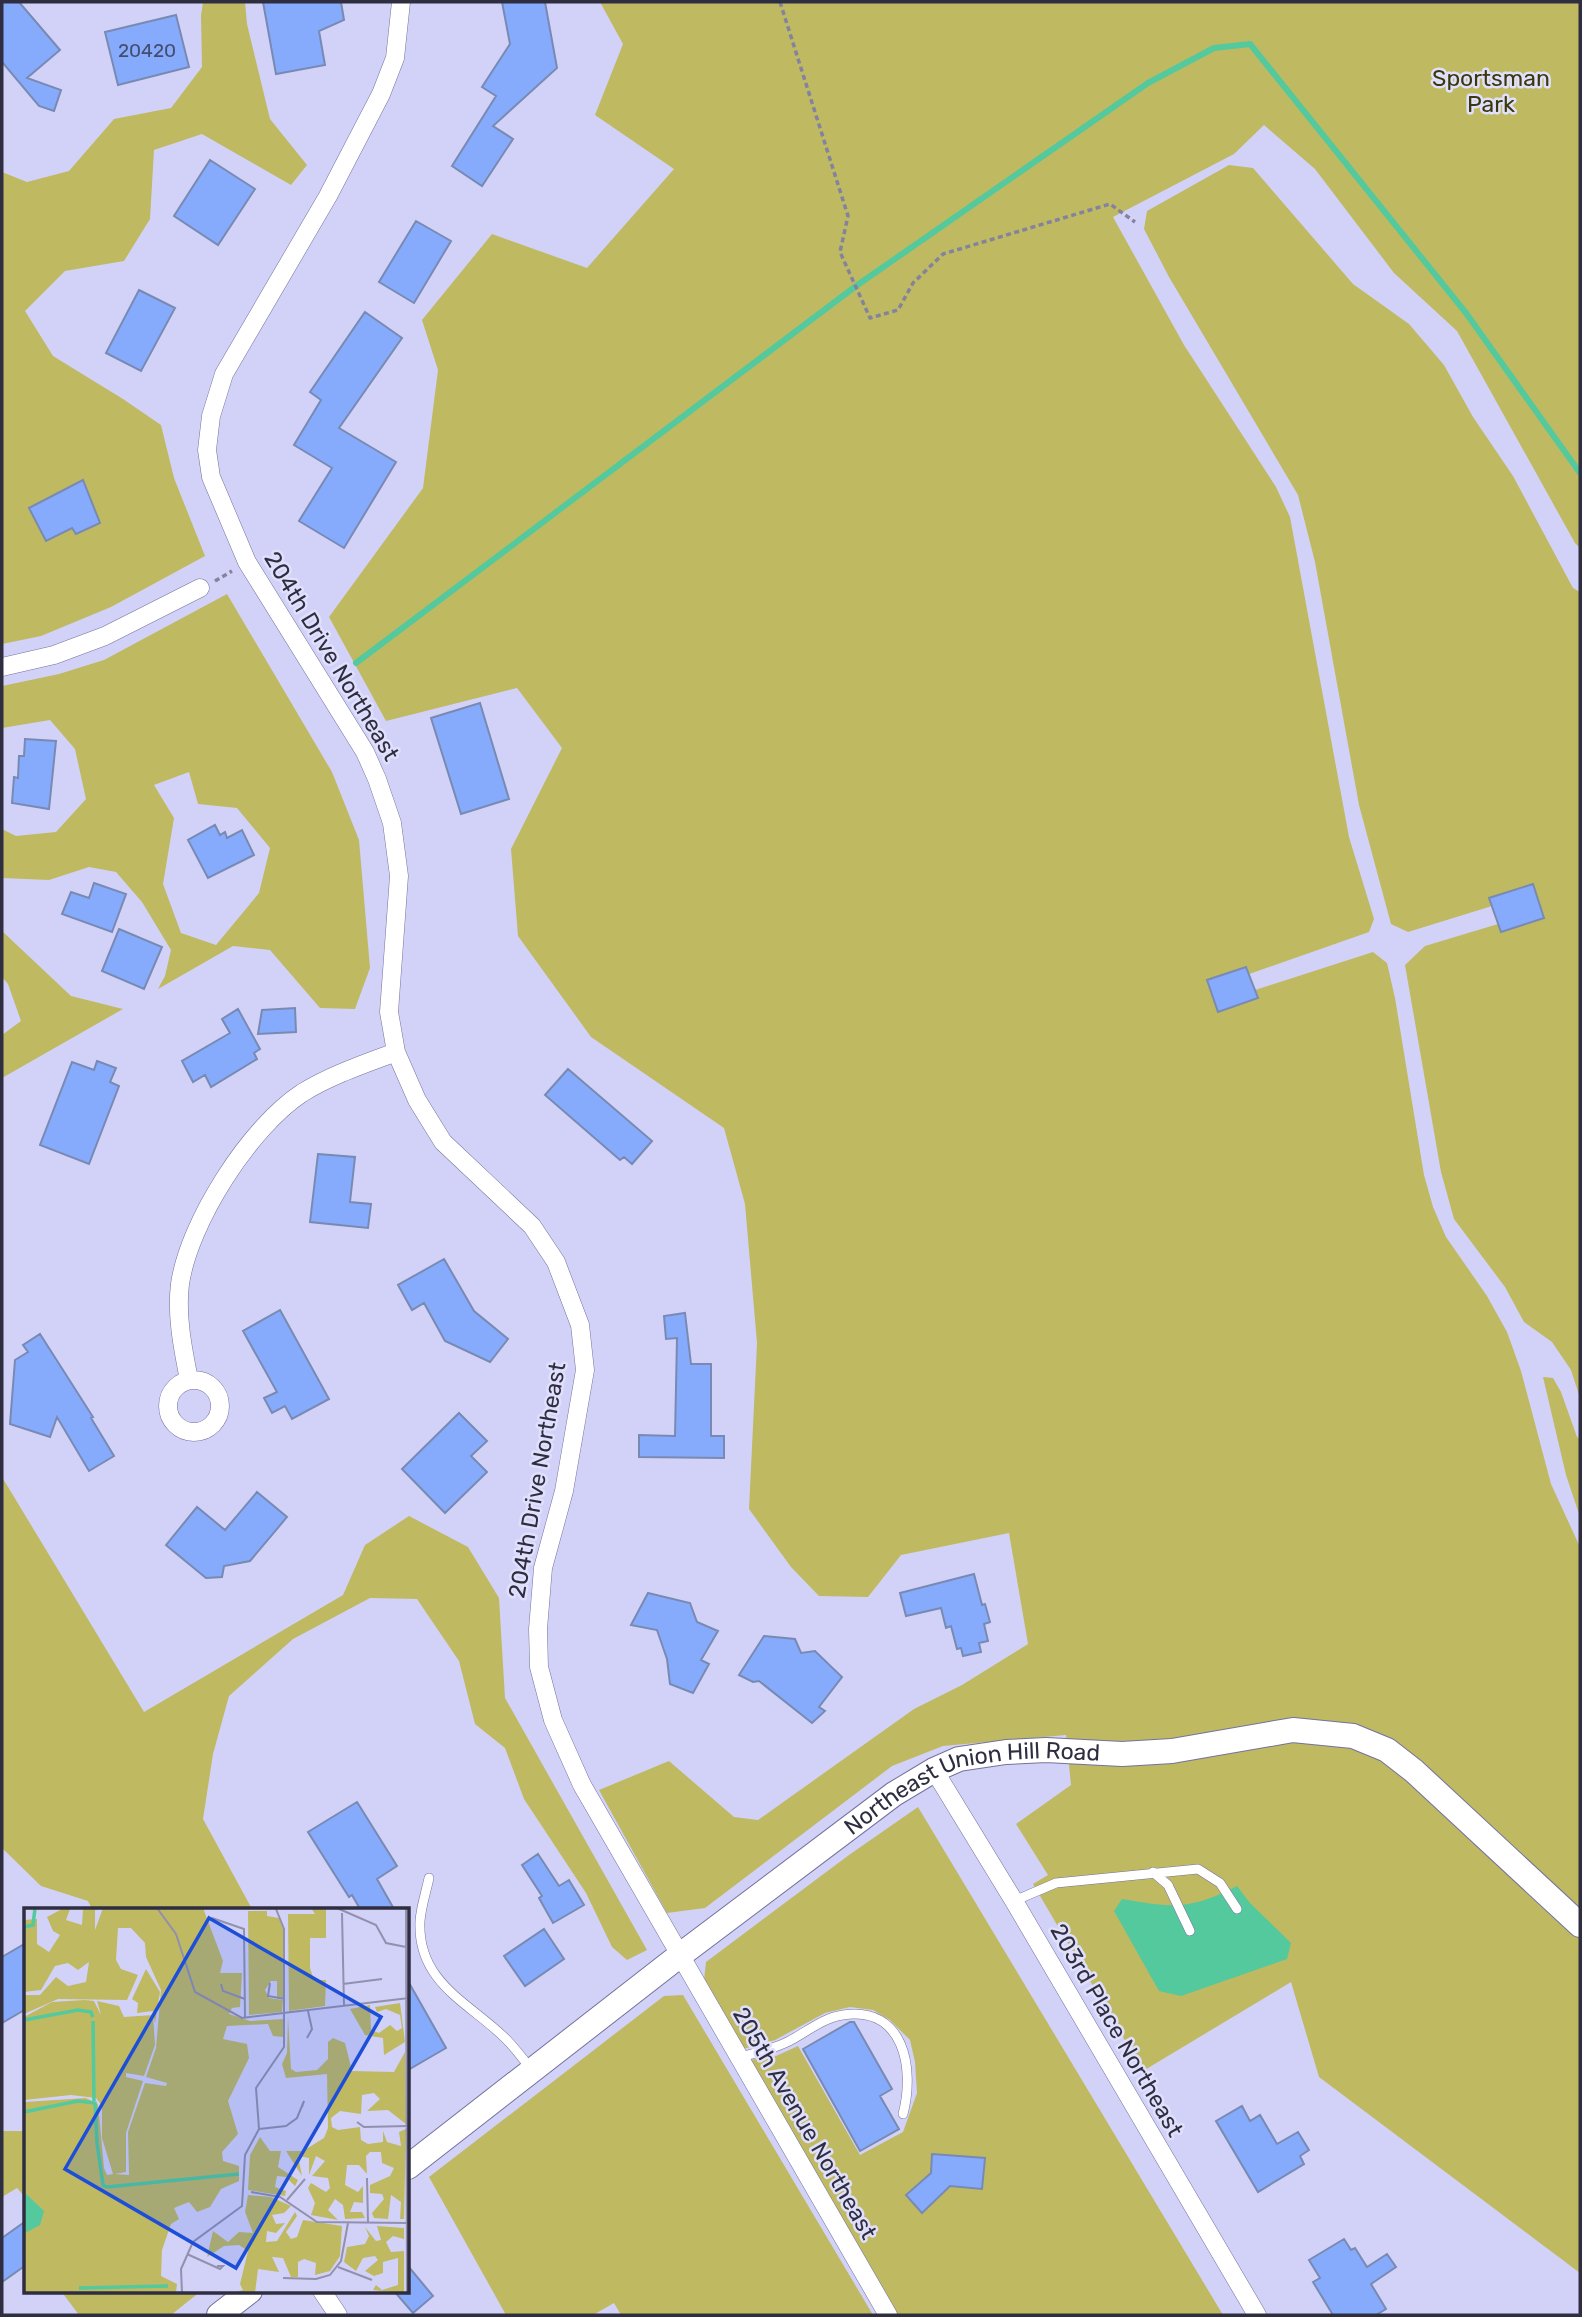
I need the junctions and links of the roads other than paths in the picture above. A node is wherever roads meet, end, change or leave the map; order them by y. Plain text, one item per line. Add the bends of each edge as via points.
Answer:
1 (401, 2) edge
2 (200, 588) road end
3 (2, 667) edge
4 (396, 1052) junction
5 (189, 1380) dead end
6 (934, 1770) junction
7 (1153, 1872) junction
8 (429, 1878) dead end
9 (1014, 1901) junction
10 (1237, 1909) dead end
11 (1580, 1925) edge
12 (1190, 1931) dead end
13 (679, 1956) junction
14 (738, 2058) junction
15 (532, 2070) junction
16 (903, 2114) dead end
17 (410, 2165) edge
18 (249, 2292) edge
19 (323, 2292) edge
20 (219, 2315) edge
21 (338, 2315) edge
22 (888, 2315) edge
23 (1256, 2315) edge

1 - 4 street, 204th Drive Northeast via 395,58 381,94 328,196 224,374 211,416 207,450 211,477 247,562 365,752 392,823 399,876 388,1012
2 - 3 street via 104,636 54,655
4 - 5 street via 301,1094 261,1130 218,1186 191,1245 180,1284 180,1332
4 - 13 street, 204th Drive Northeast via 417,1100 443,1142 532,1226 556,1262 580,1325 585,1370 564,1491 543,1568 539,1667 553,1720 575,1773
6 - 9 street, 203rd Place Northeast
6 - 11 street, Northeast Union Hill Road via 959,1759 1006,1752 1135,1754 1293,1730 1353,1737 1387,1750 1414,1771
6 - 13 street, Northeast Union Hill Road via 894,1794
7 - 9 lane via 1056,1883
7 - 10 lane via 1198,1869 1220,1883
7 - 12 lane via 1167,1885
8 - 15 lane via 420,1919 430,1965 459,2001 506,2039
9 - 23 street, 203rd Place Northeast
13 - 14 street, 205th Avenue Northeast
13 - 15 street, Northeast Union Hill Road
14 - 16 lane via 786,2043 831,2018 864,2015 895,2033 904,2048 908,2084
14 - 22 street, 205th Avenue Northeast
15 - 17 street, Northeast Union Hill Road
18 - 20 street
19 - 21 street

